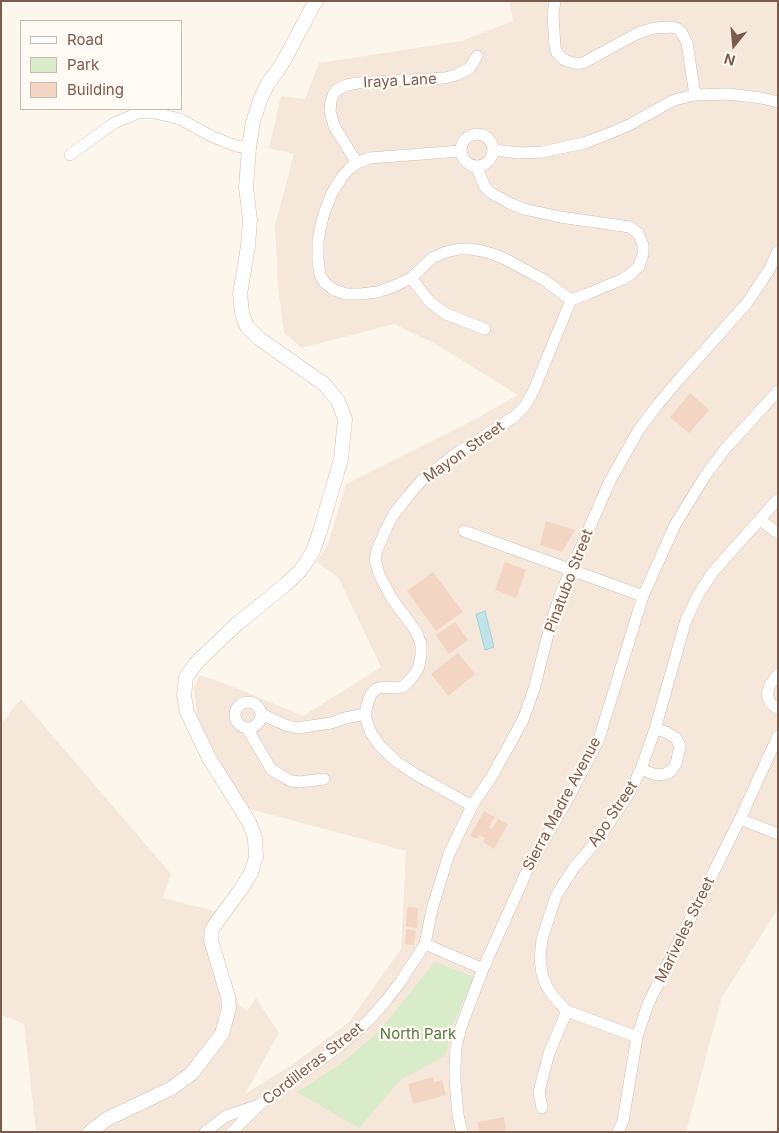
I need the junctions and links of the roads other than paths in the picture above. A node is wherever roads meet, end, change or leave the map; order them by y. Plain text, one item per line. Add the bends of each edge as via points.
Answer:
1 (317, 1) edge
2 (555, 1) edge
3 (477, 56) dead end
4 (695, 95) junction
5 (778, 102) edge
6 (249, 148) junction
7 (493, 150) junction
8 (461, 151) junction
9 (70, 155) dead end
10 (357, 163) junction
11 (476, 166) junction
12 (778, 251) edge
13 (411, 278) junction
14 (571, 300) junction
15 (485, 329) dead end
16 (778, 391) edge
17 (778, 499) edge
18 (760, 520) junction
19 (464, 530) dead end
20 (778, 533) edge
21 (571, 569) junction
22 (643, 596) junction
23 (778, 674) edge
24 (778, 709) edge
25 (261, 714) junction
26 (365, 714) junction
27 (247, 728) junction
28 (655, 728) junction
29 (778, 736) edge
30 (641, 769) junction
31 (324, 779) dead end
32 (472, 806) junction
33 (740, 819) junction
34 (778, 834) edge
35 (425, 944) junction
36 (483, 968) junction
37 (567, 1011) junction
38 (637, 1037) junction
39 (259, 1105) junction
40 (542, 1108) dead end
41 (90, 1132) edge
42 (205, 1132) edge
43 (232, 1132) edge
44 (462, 1132) edge
45 (618, 1132) edge

1 - 6 street via 260,100
2 - 4 street via 555,48 563,59 578,64 638,33 654,28 678,29 687,43
3 - 10 street, Iraya Lane via 470,68 445,78 357,83 334,92 330,106 334,126
4 - 5 street via 729,94
4 - 7 street via 674,100 629,125 584,143 542,152
6 - 9 street via 213,137 180,119 138,113 114,123
6 - 41 street via 246,187 250,220 240,294 242,313 247,327 261,340 324,384 338,401 345,419 341,459 318,538 301,570 237,624 186,676 184,696 187,712 255,838 256,856 252,872 212,929 211,940 228,997 229,1008 222,1034 192,1073 172,1088 107,1119
7 - 8 street via 490,140 476,134 466,137
7 - 11 street via 490,160
8 - 10 street via 370,158
8 - 11 street via 464,160
10 - 13 street via 342,177 324,213 318,242 320,275 334,290 346,294 377,292
11 - 14 street via 485,187 511,204 560,217 630,227 638,233 643,245 639,266 623,279
12 - 21 street, Pinatubo Street via 747,303 638,431 609,483
13 - 14 street via 432,258 446,252 477,250 527,270
13 - 15 street via 430,302 446,314
14 - 26 street, Mayon Street via 534,392 525,406 421,481 386,529 375,560 392,599 416,631 422,655 419,666 406,684 396,688 383,687 371,694
16 - 22 street, Sierra Madre Avenue via 705,476 675,526
17 - 18 street, Apo Street
18 - 20 street
18 - 28 street, Apo Street via 713,572 698,595 686,620
19 - 21 street
21 - 22 street
21 - 32 street, Pinatubo Street via 523,720
22 - 36 street, Sierra Madre Avenue via 598,738 526,873
23 - 24 street via 767,694 770,703
25 - 26 street via 297,728
25 - 27 street via 256,726
25 - 27 street via 254,703 240,704 235,711 236,720
26 - 32 street via 380,746 397,762
27 - 31 street via 271,769 291,781
28 - 30 street, Apo Street
28 - 30 street via 676,738 680,746 676,764 665,774 656,775
29 - 33 street, Mariveles Street
30 - 37 street, Apo Street via 600,837 573,869 556,896 542,939 542,974 553,996
32 - 35 street, Pinatubo Street via 449,854
33 - 34 street
33 - 38 street, Mariveles Street via 648,1004
35 - 36 street
35 - 39 street, Cordilleras Street via 401,981 369,1020 340,1046
36 - 44 street, Sierra Madre Avenue via 456,1046 458,1115
37 - 38 street, Apo Street
37 - 40 street via 549,1053 539,1092
38 - 45 street, Mariveles Street via 623,1120
39 - 42 street via 226,1116
39 - 43 street, Cordilleras Street

